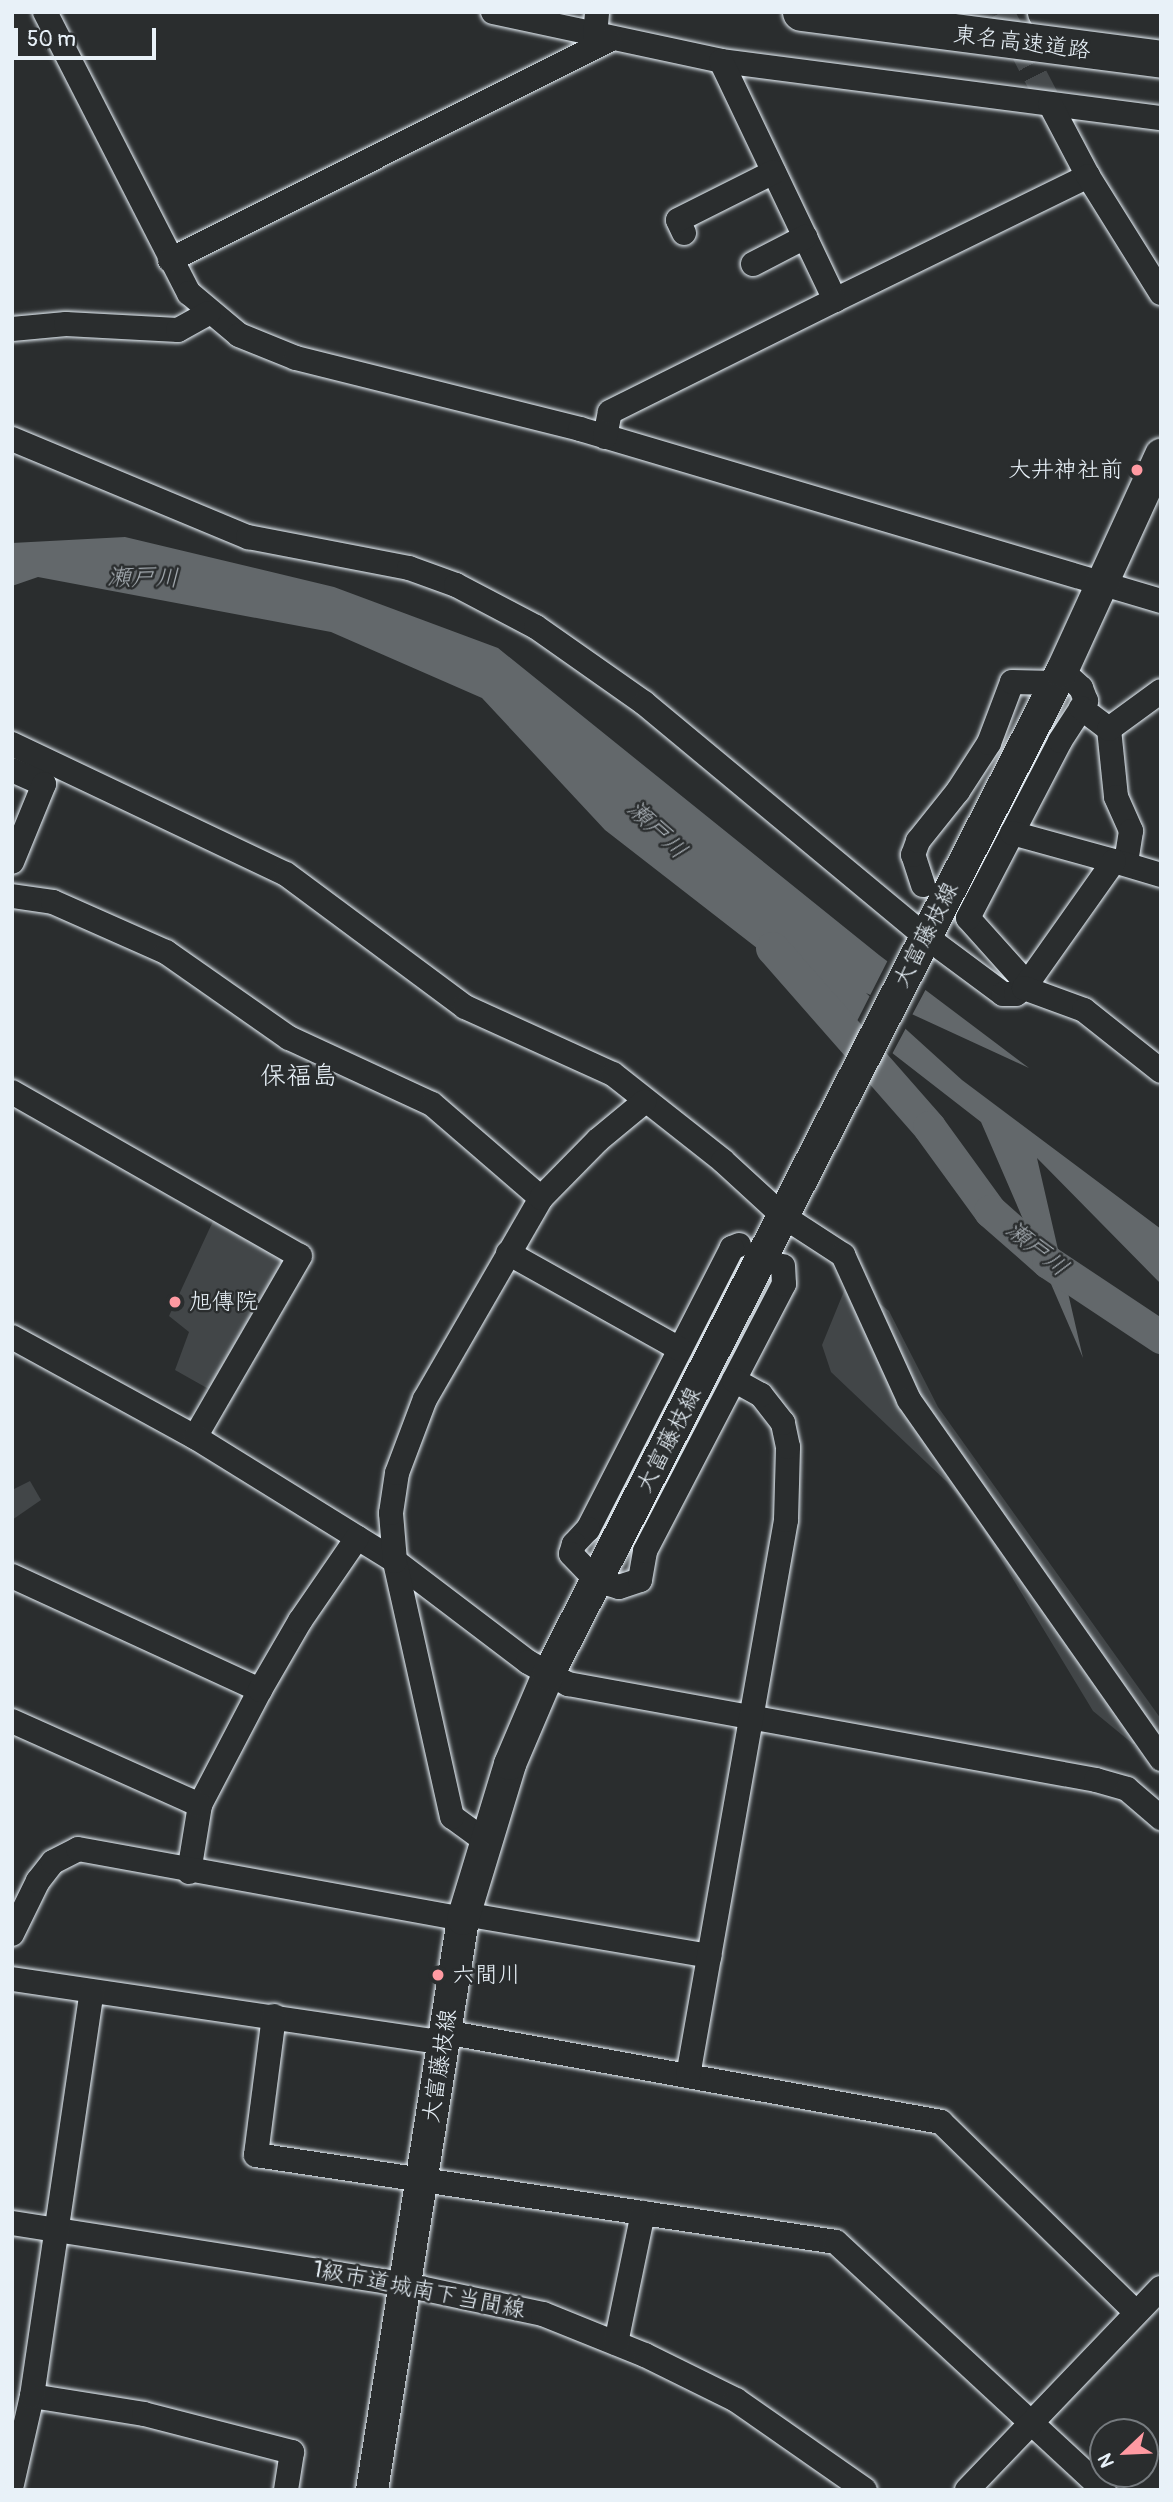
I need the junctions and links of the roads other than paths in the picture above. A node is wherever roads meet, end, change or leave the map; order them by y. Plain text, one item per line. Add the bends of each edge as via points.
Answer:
1 (45, 12) edge
2 (494, 12) edge
3 (801, 12) edge
4 (1046, 12) edge
5 (1161, 22) edge
6 (600, 29) edge
7 (1161, 59) edge
8 (721, 61) junction
9 (1050, 104) junction
10 (1161, 118) edge
11 (774, 172) junction
12 (1088, 176) junction
13 (684, 233) dead end
14 (805, 237) junction
15 (170, 260) junction
16 (753, 264) dead end
17 (1161, 293) edge
18 (835, 300) junction
19 (209, 313) junction
20 (12, 329) edge
21 (605, 437) junction
22 (12, 439) edge
23 (1161, 455) edge
24 (1099, 583) junction
25 (1161, 601) edge
26 (1059, 677) junction
27 (1161, 691) edge
28 (1081, 708) junction
29 (1110, 729) junction
30 (12, 744) edge
31 (12, 771) edge
32 (1012, 833) junction
33 (12, 862) edge
34 (1120, 863) junction
35 (1161, 874) edge
36 (923, 885) dead end
37 (12, 895) edge
38 (921, 944) junction
39 (1024, 988) junction
40 (1161, 1071) edge
41 (12, 1093) edge
42 (644, 1102) junction
43 (541, 1198) junction
44 (787, 1209) junction
45 (739, 1245) dead end
46 (508, 1253) junction
47 (783, 1266) dead end
48 (12, 1337) edge
49 (680, 1349) junction
50 (734, 1381) junction
51 (195, 1437) junction
52 (357, 1538) junction
53 (395, 1561) junction
54 (12, 1576) edge
55 (596, 1580) junction
56 (548, 1675) junction
57 (260, 1690) junction
58 (750, 1720) junction
59 (12, 1721) edge
60 (1161, 1759) edge
61 (200, 1805) junction
62 (1161, 1818) edge
63 (484, 1840) junction
64 (189, 1872) junction
65 (463, 1916) junction
66 (12, 1934) edge
67 (709, 1956) junction
68 (12, 1979) edge
69 (92, 1992) junction
70 (274, 2017) junction
71 (444, 2037) junction
72 (688, 2076) junction
73 (422, 2180) junction
74 (643, 2213) junction
75 (12, 2223) edge
76 (58, 2230) junction
77 (406, 2285) junction
78 (1161, 2288) edge
79 (1136, 2312) junction
80 (616, 2343) junction
81 (32, 2396) junction
82 (1032, 2422) junction
83 (12, 2484) edge
84 (286, 2490) edge
85 (372, 2490) edge
86 (865, 2490) edge
87 (967, 2490) edge
88 (1104, 2490) edge

1 - 15 street
2 - 6 street
3 - 7 highway, 東名高速道路, bridge
4 - 5 highway, 東名高速道路
6 - 8 street
6 - 15 street
8 - 9 street
8 - 11 street
9 - 10 street
9 - 12 street
11 - 13 street via 678,220
11 - 14 street
12 - 17 street
12 - 18 street
14 - 16 street
14 - 18 street
15 - 19 street via 189,293
18 - 21 street via 610,412
19 - 20 street via 178,330 66,324
19 - 21 street via 239,335 285,355
21 - 24 street
22 - 38 street via 248,537 409,568 456,585 536,627 644,703
23 - 24 main road, 大富藤枝線
24 - 25 street
24 - 26 main road, 大富藤枝線
26 - 28 street via 1081,688 1086,701
26 - 36 street via 1012,682 989,743 918,841 914,869
26 - 38 main road, 大富藤枝線
27 - 29 street
28 - 29 street
28 - 32 street
29 - 34 street via 1116,797 1131,831
30 - 42 street via 286,874 466,1007 612,1074
31 - 33 street via 44,784
32 - 34 street
32 - 39 street via 968,918 985,942 1015,968
34 - 35 street
34 - 39 street
37 - 43 street via 53,902 166,952 289,1038 432,1104
38 - 39 street via 1003,994 1016,994
38 - 44 main road, 大富藤枝線
39 - 40 street via 1084,1010
41 - 51 street via 300,1256
42 - 43 street via 597,1140
42 - 44 street
43 - 46 street
44 - 55 main road, 大富藤枝線
44 - 60 street via 843,1255 909,1400
45 - 49 street via 732,1248
46 - 49 street
46 - 53 street via 425,1399 397,1473 391,1513
47 - 50 street via 784,1284
48 - 51 street
49 - 55 street via 588,1529 573,1544 571,1554
50 - 55 street via 645,1551 640,1580 619,1587
50 - 58 street via 775,1408 788,1447 786,1520
51 - 52 street
52 - 53 street
52 - 57 street
53 - 56 street
53 - 63 street via 452,1816
54 - 57 street
55 - 56 main road, 大富藤枝線
56 - 58 street via 568,1684
56 - 63 main road, 大富藤枝線
57 - 61 street
58 - 62 street via 1096,1780 1127,1788
58 - 67 street
59 - 61 street
61 - 64 street
63 - 65 main road, 大富藤枝線
64 - 65 street
64 - 66 street via 78,1849 64,1853 38,1881
65 - 67 street
65 - 71 main road, 大富藤枝線
67 - 72 street
68 - 69 street
69 - 70 street
69 - 76 street
70 - 71 street
70 - 73 street via 256,2155
71 - 72 street
71 - 73 main road, 大富藤枝線
72 - 79 street via 941,2122
73 - 74 street
73 - 77 main road, 大富藤枝線
74 - 80 street
74 - 82 street via 836,2242
75 - 76 street, 1級市道城南下当間線
76 - 77 street, 1級市道城南下当間線
76 - 81 street
77 - 80 street, 1級市道城南下当間線 via 543,2314
77 - 85 main road, 大富藤枝線
78 - 79 street
79 - 82 street
80 - 86 street, 1級市道城南下当間線 via 736,2400
81 - 83 street
81 - 84 street via 144,2414 292,2452
82 - 87 street
82 - 88 street

